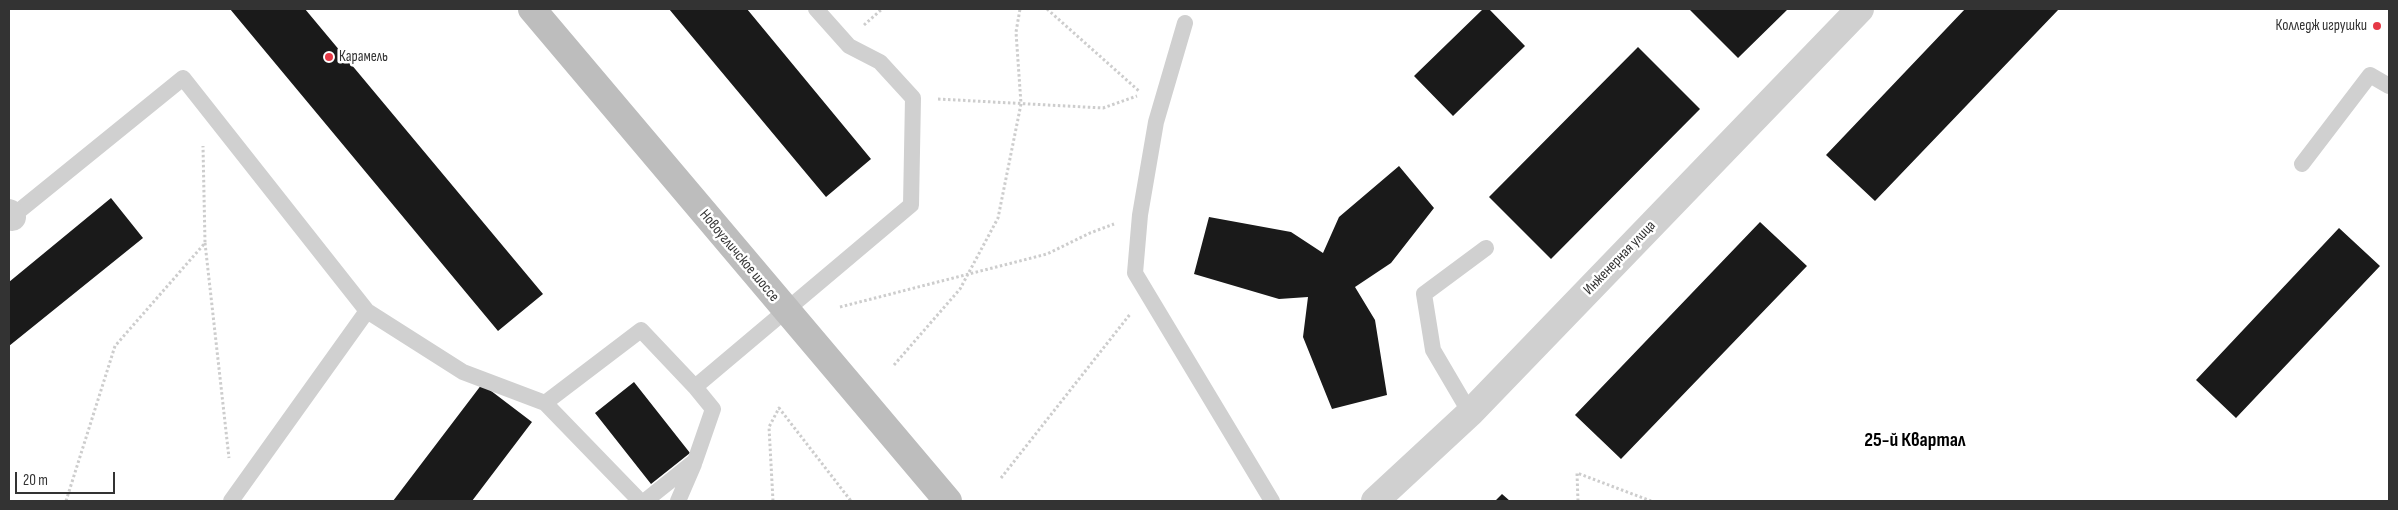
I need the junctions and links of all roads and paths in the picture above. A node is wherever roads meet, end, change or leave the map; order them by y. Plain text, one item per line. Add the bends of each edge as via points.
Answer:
1 (532, 9) edge
2 (816, 9) edge
3 (1020, 9) edge
4 (1047, 9) edge
5 (1860, 9) edge
6 (1185, 23) dead end
7 (2389, 86) edge
8 (913, 98) junction
9 (202, 103) junction
10 (1022, 104) junction
11 (2302, 164) dead end
12 (1140, 215) junction
13 (10, 216) edge
14 (205, 243) junction
15 (1486, 248) dead end
16 (969, 274) junction
17 (1147, 293) junction
18 (840, 307) dead end
19 (785, 310) junction
20 (367, 311) junction
21 (894, 365) dead end
22 (695, 387) junction
23 (545, 403) junction
24 (1470, 413) junction
25 (695, 461) junction
26 (1001, 478) dead end
27 (232, 499) edge
28 (66, 501) edge
29 (640, 501) edge
30 (645, 501) edge
31 (678, 501) edge
32 (773, 501) edge
33 (851, 501) edge
34 (948, 501) edge
35 (1272, 501) edge
36 (1375, 501) edge
37 (1578, 501) edge
38 (1651, 501) edge

1 - 19 main road, Новоугличское шоссе
2 - 8 lane via 849,46 880,62
3 - 10 path via 1016,32
4 - 10 path via 1142,94 1103,108
5 - 24 street, Инженерная улица
6 - 12 lane via 1156,122
7 - 11 lane via 2370,75
8 - 10 path
8 - 19 lane via 911,205
9 - 13 lane via 183,78
9 - 14 path
9 - 20 lane
10 - 16 path via 998,218
12 - 16 path via 1090,233 1047,254
12 - 17 lane via 1135,273
14 - 27 path
14 - 28 path via 115,346
15 - 24 lane via 1424,294 1433,350
16 - 18 path
16 - 21 path via 960,289
17 - 26 path
17 - 35 lane
19 - 22 lane
19 - 34 main road, Новоугличское шоссе
20 - 23 lane via 463,372
20 - 27 lane
22 - 23 lane via 641,330
22 - 25 lane via 714,409
23 - 29 lane
24 - 36 street, Инженерная улица
25 - 30 lane
25 - 31 lane
32 - 33 path via 768,427 779,408
37 - 38 path via 1576,473

